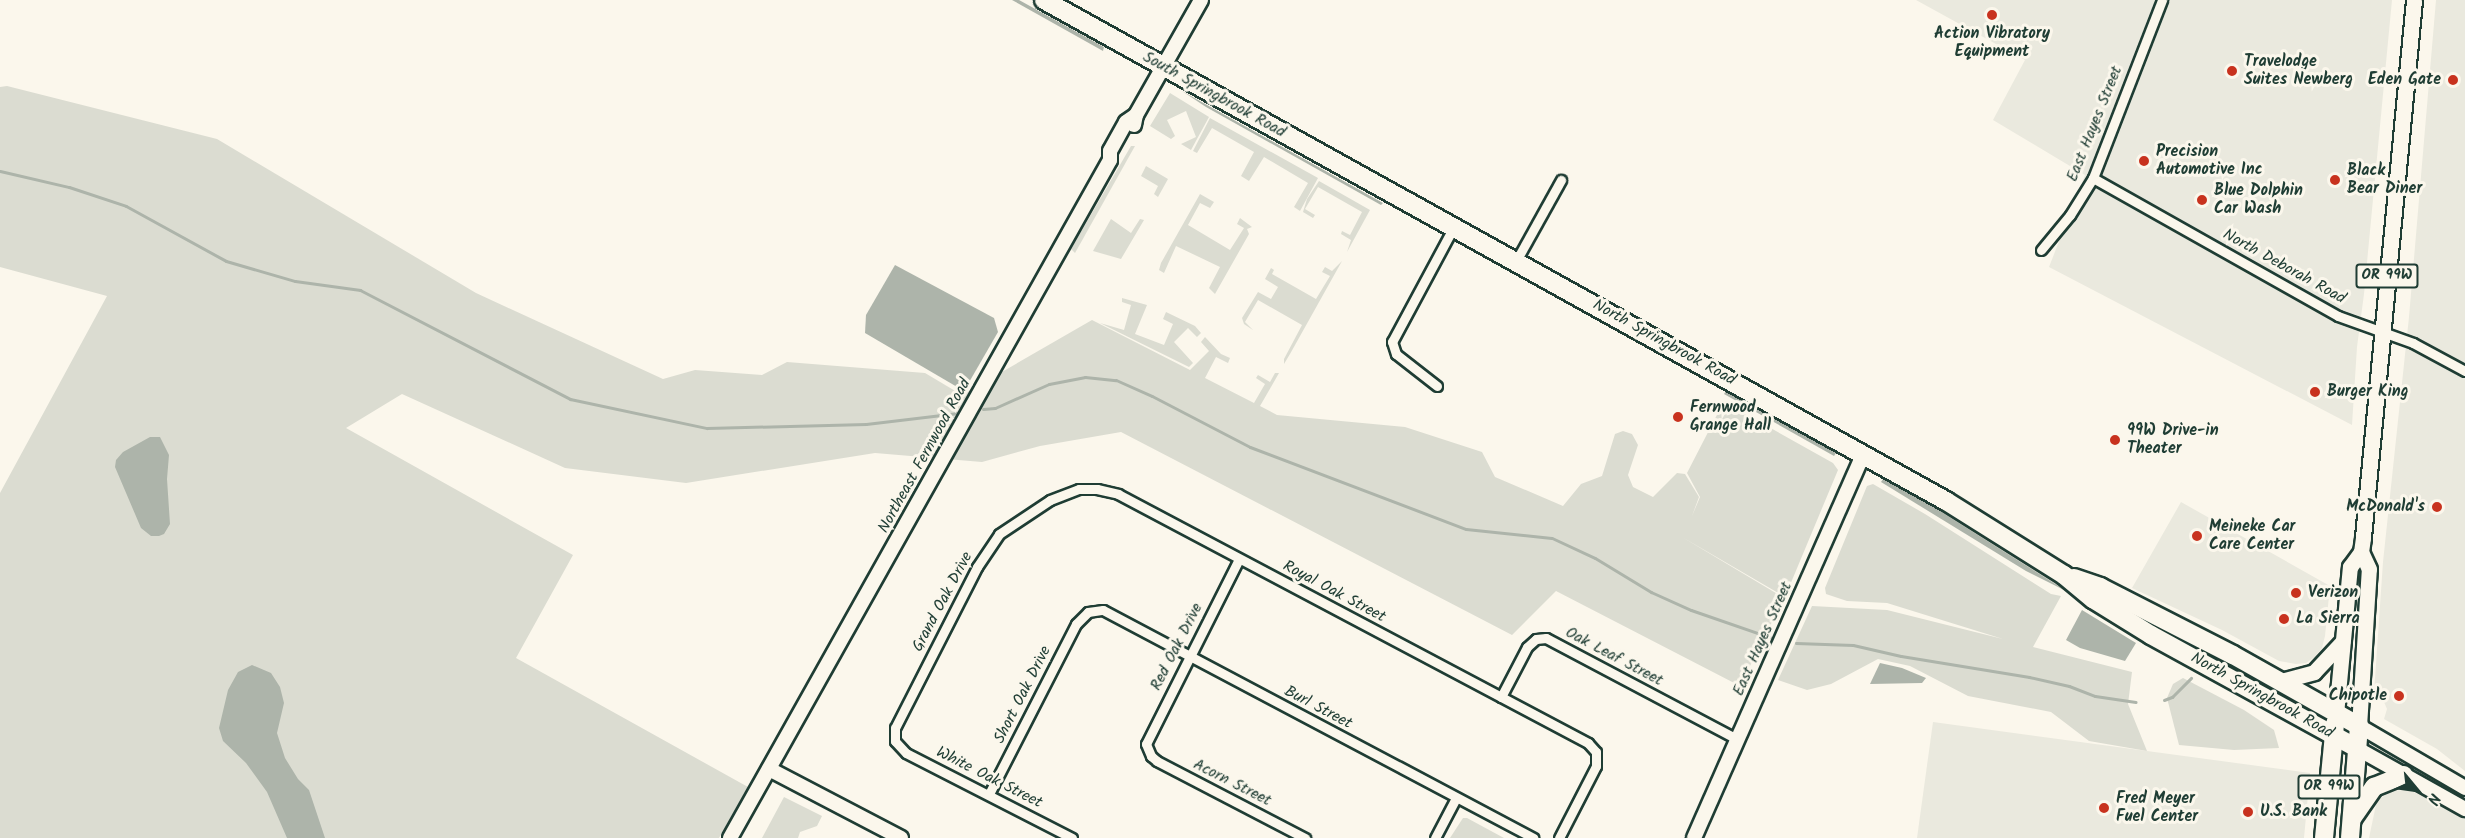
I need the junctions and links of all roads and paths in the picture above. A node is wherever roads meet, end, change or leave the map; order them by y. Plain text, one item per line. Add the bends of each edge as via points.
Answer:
1 (1044, 0) edge
2 (1201, 0) edge
3 (2162, 0) edge
4 (2414, 0) edge
5 (1164, 67) junction
6 (2093, 178) junction
7 (1561, 180) dead end
8 (1384, 190) joint
9 (1453, 228) junction
10 (2041, 250) dead end
11 (1515, 263) junction
12 (2382, 332) junction
13 (2465, 371) edge
14 (1437, 387) dead end
15 (1863, 454) junction
16 (1050, 500) joint
17 (2361, 552) junction
18 (1239, 559) junction
19 (2064, 575) junction
20 (2093, 599) junction
21 (2136, 606) junction
22 (1088, 612) joint
23 (2343, 642) junction
24 (1189, 656) junction
25 (2281, 681) junction
26 (1501, 697) junction
27 (2336, 714) junction
28 (2359, 726) junction
29 (2334, 735) junction
30 (1737, 739) junction
31 (896, 741) joint
32 (2358, 749) junction
33 (1148, 750) joint
34 (769, 769) junction
35 (2404, 775) junction
36 (2465, 788) edge
37 (989, 794) junction
38 (1456, 798) junction
39 (2465, 809) edge
40 (2352, 819) junction
41 (730, 838) edge
42 (900, 838) edge
43 (1072, 838) edge
44 (1305, 838) edge
45 (1435, 838) edge
46 (1533, 838) edge
47 (1559, 838) edge
48 (1694, 838) edge
49 (2324, 838) edge
50 (2350, 838) edge

1 - 5 highway, South Springbrook Road
2 - 5 street, Northeast Fernwood Road
3 - 6 street, East Hayes Street
4 - 12 main road, OR 99W
5 - 8 highway, South Springbrook Road
5 - 34 street, Northeast Fernwood Road via 1118,155 1110,159
6 - 10 street, East Hayes Street via 2070,215
6 - 12 street, North Deborah Road via 2338,316
7 - 11 street
8 - 9 highway, North Springbrook Road
9 - 11 highway, North Springbrook Road
9 - 14 street via 1392,342 1396,354
11 - 15 highway, North Springbrook Road
12 - 13 street, North Deborah Road via 2413,343
12 - 17 main road, OR 99W
15 - 19 highway, North Springbrook Road
15 - 30 street, East Hayes Street
16 - 18 street, Royal Oak Street via 1079,489 1118,494
16 - 31 street, Grand Oak Drive via 1009,525 989,546 895,728
17 - 23 main road, OR 99W via 2350,567
17 - 28 main road, OR 99W via 2369,569
18 - 24 street, Red Oak Drive
18 - 26 street, Royal Oak Street
19 - 20 highway, North Springbrook Road
19 - 21 highway, North Springbrook Road via 2100,587
20 - 21 highway via 2105,598 2133,613
20 - 29 highway, North Springbrook Road
21 - 25 highway, North Springbrook Road
22 - 24 street, Burl Street via 1103,610
22 - 37 street, Short Oak Drive via 1076,624
23 - 25 main road via 2314,672
23 - 27 main road, OR 99W
24 - 33 street, Red Oak Drive via 1147,739
24 - 38 street, Burl Street
25 - 27 highway, North Springbrook Road
26 - 30 street, Oak Leaf Street via 1527,647 1536,639 1546,638
26 - 47 street, Royal Oak Street via 1588,743 1596,752 1596,766
27 - 28 highway, North Springbrook Road
27 - 29 highway, OR 99W
28 - 32 highway, OR 99W
28 - 36 street, North Springbrook Road
29 - 32 highway, North Springbrook Road
29 - 49 highway, OR 99W
30 - 48 street, East Hayes Street
31 - 37 street, White Oak Street via 906,753
32 - 35 street, North Springbrook Road
32 - 40 highway, OR 99W
33 - 44 street, Acorn Street via 1157,761
34 - 41 street, Northeast Fernwood Road
34 - 42 street
35 - 39 street, North Springbrook Road
35 - 40 highway via 2374,787
37 - 43 street, White Oak Street
38 - 45 street
38 - 46 street, Burl Street
40 - 50 highway, OR 99W

